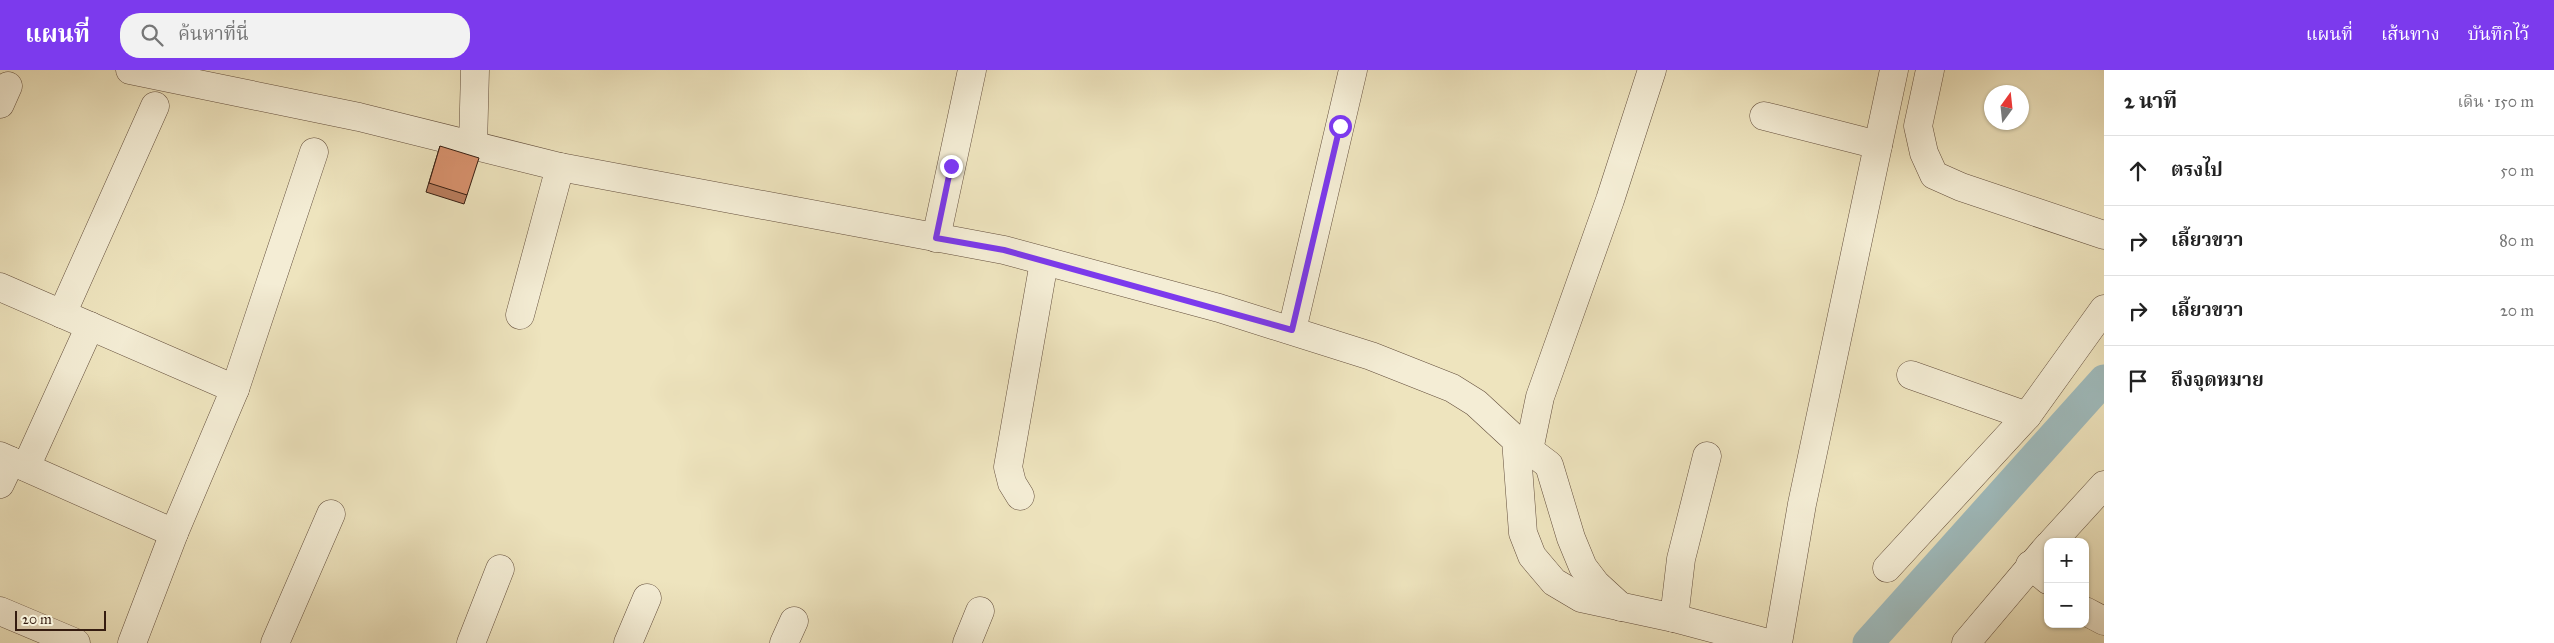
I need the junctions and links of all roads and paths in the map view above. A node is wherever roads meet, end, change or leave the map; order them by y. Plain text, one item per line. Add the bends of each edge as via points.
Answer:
1 (130, 70) edge
2 (475, 70) edge
3 (972, 70) edge
4 (1354, 70) edge
5 (1652, 70) edge
6 (1894, 70) edge
7 (1930, 70) edge
8 (155, 106) dead end
9 (1764, 116) dead end
10 (1878, 145) junction
11 (473, 146) junction
12 (314, 152) dead end
13 (560, 167) junction
14 (2104, 235) edge
15 (936, 238) junction
16 (1044, 262) junction
17 (0, 287) edge
18 (2104, 309) edge
19 (62, 314) junction
20 (520, 315) dead end
21 (90, 326) junction
22 (1292, 330) junction
23 (1911, 375) dead end
24 (235, 389) junction
25 (2028, 416) junction
26 (1522, 445) junction
27 (1707, 456) dead end
28 (9, 467) edge
29 (2104, 485) edge
30 (1020, 496) dead end
31 (331, 514) dead end
32 (174, 533) junction
33 (2056, 538) edge
34 (2042, 564) edge
35 (1887, 568) dead end
36 (500, 569) dead end
37 (646, 598) dead end
38 (1622, 608) junction
39 (0, 611) edge
40 (980, 611) dead end
41 (2089, 613) edge
42 (1674, 618) junction
43 (2104, 621) edge
44 (76, 643) edge
45 (132, 643) edge
46 (275, 643) edge
47 (471, 643) edge
48 (628, 643) edge
49 (967, 643) edge
50 (1768, 643) edge
51 (1778, 643) edge
52 (1966, 643) edge

1 - 11 street via 359,117
2 - 11 street
3 - 15 street
4 - 22 street
5 - 26 street via 1610,200
6 - 10 street
7 - 14 street via 1918,126 1924,153 1934,175
8 - 19 street
9 - 10 street
10 - 51 street via 1802,504
11 - 13 street
12 - 24 street
13 - 15 street
13 - 20 street
15 - 16 street via 1004,250
16 - 22 street
16 - 30 street via 1008,467
17 - 19 street
18 - 25 street
19 - 21 street
21 - 24 street
21 - 28 street
22 - 26 street via 1452,388 1476,404
23 - 25 street
24 - 32 street
25 - 35 street
26 - 38 street via 1549,465 1583,566 1596,584
26 - 38 street via 1520,515 1532,556 1554,582 1581,598
27 - 42 street via 1685,542
28 - 32 street
29 - 33 street
31 - 46 street
32 - 45 street
34 - 52 street
36 - 47 street
37 - 48 street
38 - 42 street
39 - 44 street
40 - 49 street
41 - 43 street
42 - 50 street

